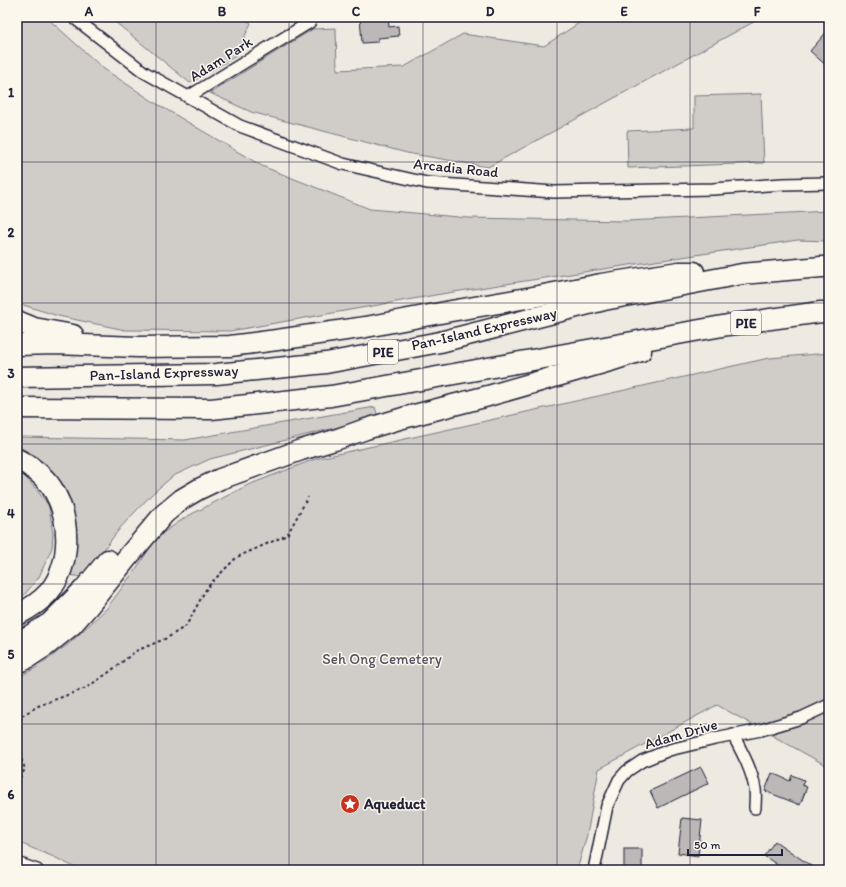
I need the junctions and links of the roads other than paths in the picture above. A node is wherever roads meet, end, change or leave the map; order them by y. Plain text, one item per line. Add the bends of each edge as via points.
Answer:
1 (73, 17) edge
2 (310, 22) dead end
3 (188, 97) junction
4 (829, 183) edge
5 (829, 268) edge
6 (742, 274) junction
7 (829, 313) edge
8 (17, 321) edge
9 (663, 336) junction
10 (17, 345) edge
11 (138, 347) junction
12 (17, 377) edge
13 (17, 408) edge
14 (17, 459) edge
15 (164, 514) junction
16 (17, 615) edge
17 (17, 642) edge
18 (17, 663) edge
19 (829, 705) edge
20 (733, 735) junction
21 (755, 808) dead end
22 (17, 863) edge
23 (37, 870) edge
24 (594, 870) edge

1 - 3 street, Arcadia Road via 144,72
2 - 3 street, Adam Park
3 - 4 street, Arcadia Road via 240,126 343,164 427,183 554,192 713,189
5 - 6 highway, Pan-Island Expressway / PIE
6 - 11 highway via 679,272 366,327 230,346
6 - 12 highway, Pan-Island Expressway / PIE via 604,300 440,342 326,363 216,374
7 - 9 highway, PIE via 820,312
8 - 11 highway via 34,328
9 - 13 highway, PIE via 331,396 211,409
9 - 15 highway via 637,353 403,418 301,450 220,479 182,499
10 - 11 highway
14 - 16 highway via 26,463 51,487 59,501 66,533 62,566 49,592
15 - 17 highway via 154,516 129,536 84,589 50,623
15 - 18 highway via 72,625 48,645
19 - 20 street, Adam Drive via 801,718
20 - 21 street, Adam Drive via 749,769 755,789
20 - 24 street, Adam Drive via 669,750 626,770 607,806
22 - 23 street

